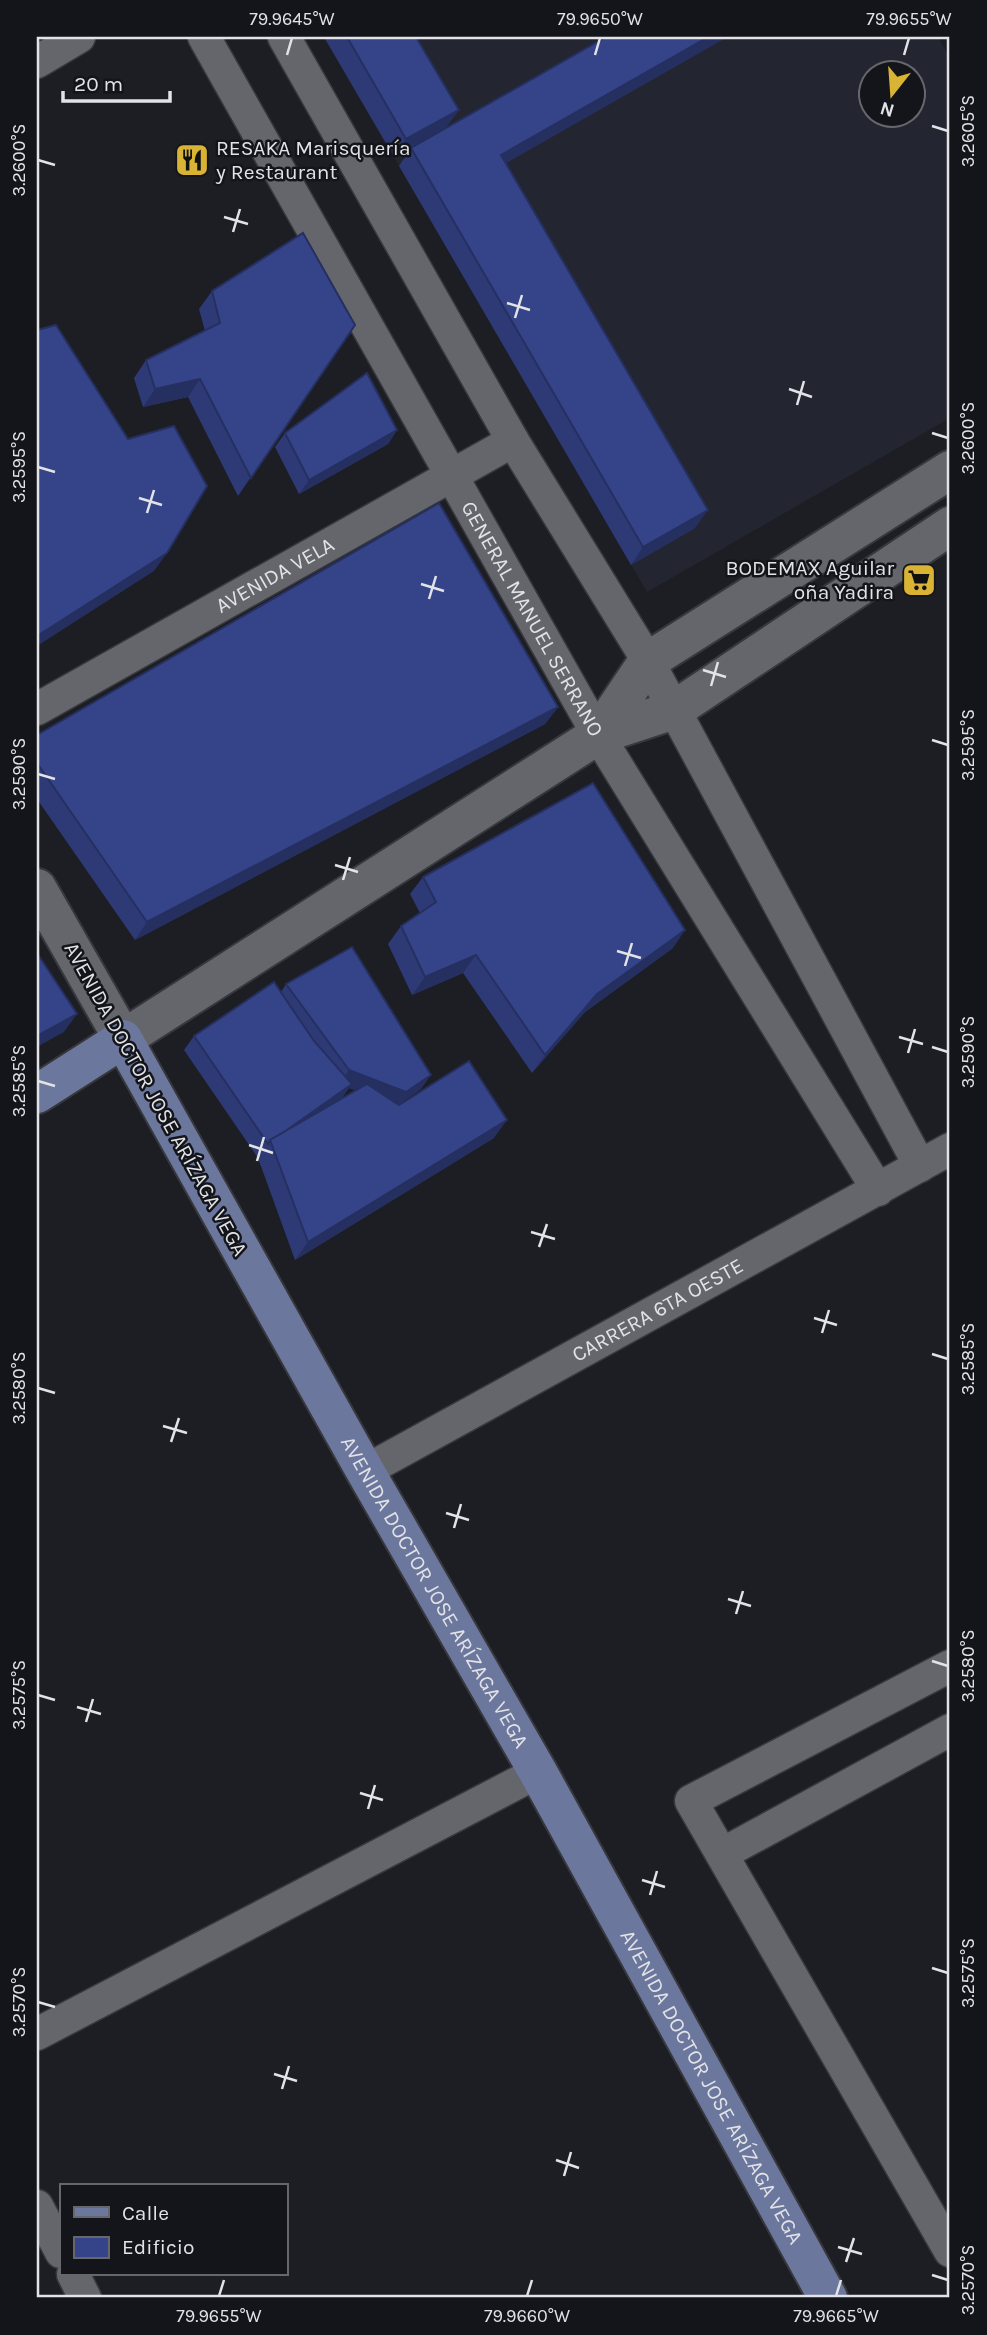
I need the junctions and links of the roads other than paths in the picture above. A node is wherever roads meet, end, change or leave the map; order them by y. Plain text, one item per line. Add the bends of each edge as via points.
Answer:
1 (79, 37) edge
2 (204, 37) edge
3 (284, 37) edge
4 (37, 62) edge
5 (513, 441) junction
6 (950, 470) edge
7 (451, 474) junction
8 (950, 526) edge
9 (648, 662) junction
10 (37, 709) edge
11 (674, 710) junction
12 (598, 735) junction
13 (37, 888) edge
14 (123, 1039) junction
15 (37, 1094) edge
16 (950, 1149) edge
17 (920, 1166) junction
18 (878, 1190) junction
19 (365, 1471) junction
20 (950, 1666) edge
21 (950, 1730) edge
22 (538, 1772) junction
23 (722, 1854) junction
24 (37, 2034) edge
25 (37, 2206) edge
26 (60, 2250) edge
27 (950, 2251) edge
28 (73, 2276) edge
29 (85, 2298) edge
30 (828, 2298) edge

1 - 4 street
2 - 7 street, GENERAL MANUEL SERRANO
3 - 5 street
5 - 7 street, AVENIDA VELA
5 - 9 street
6 - 9 street
7 - 10 street, AVENIDA VELA
7 - 12 street, GENERAL MANUEL SERRANO
8 - 11 street
9 - 11 street
9 - 12 street
11 - 12 street
11 - 17 street
12 - 14 street
12 - 18 street, GENERAL MANUEL SERRANO
13 - 14 street, AVENIDA DOCTOR JOSE ARÍZAGA VEGA
14 - 15 main road
14 - 19 main road, AVENIDA DOCTOR JOSE ARÍZAGA VEGA
16 - 17 street, CARRERA 6TA OESTE
17 - 18 street, CARRERA 6TA OESTE
18 - 19 street, CARRERA 6TA OESTE
19 - 22 main road, AVENIDA DOCTOR JOSE ARÍZAGA VEGA
20 - 23 street via 691,1801
21 - 23 street
22 - 24 street
22 - 30 main road, AVENIDA DOCTOR JOSE ARÍZAGA VEGA
23 - 27 street
25 - 26 street
28 - 29 street

